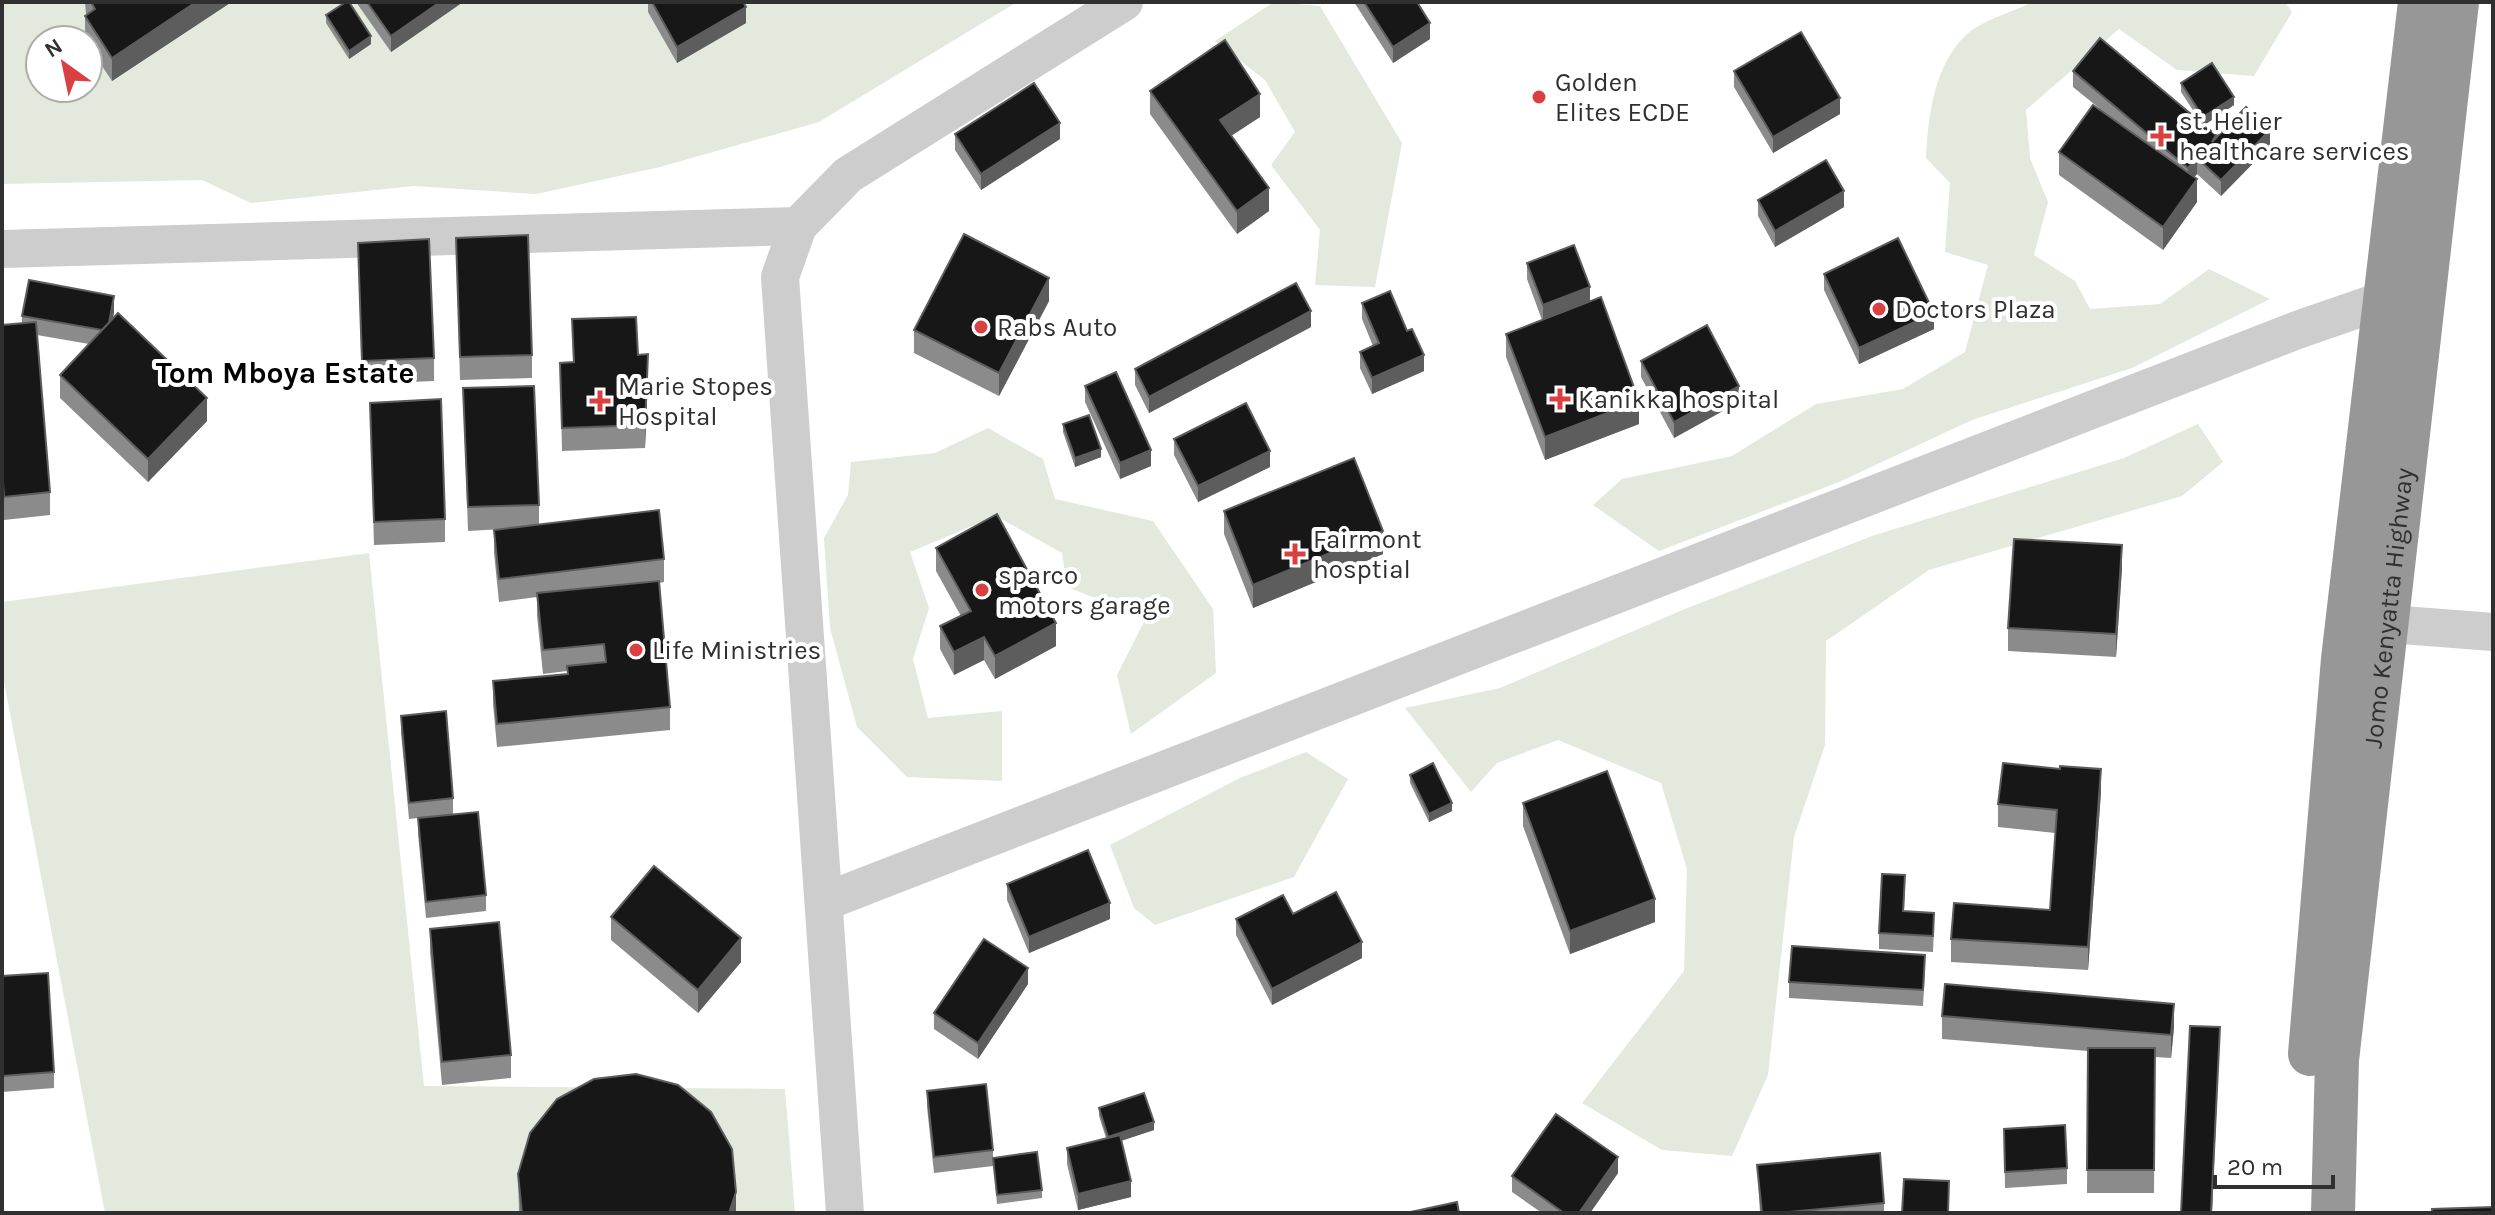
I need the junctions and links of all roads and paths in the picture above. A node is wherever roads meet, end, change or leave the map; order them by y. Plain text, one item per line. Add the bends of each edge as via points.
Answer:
1 (1124, 2) edge
2 (2420, 2) edge
3 (2457, 2) edge
4 (798, 226) junction
5 (2, 249) edge
6 (2387, 299) junction
7 (2389, 624) junction
8 (2493, 632) edge
9 (824, 902) junction
10 (845, 1213) edge
11 (2307, 1213) edge
12 (2333, 1213) edge

1 - 4 street via 848,175
2 - 6 highway, Jomo Kenyatta Highway
3 - 7 highway, Jomo Kenyatta Highway
4 - 5 street
4 - 9 street via 780,277
6 - 9 street
6 - 11 highway, Jomo Kenyatta Highway via 2321,890 2309,1059
7 - 8 street
7 - 12 highway, Jomo Kenyatta Highway via 2337,1060
9 - 10 street

